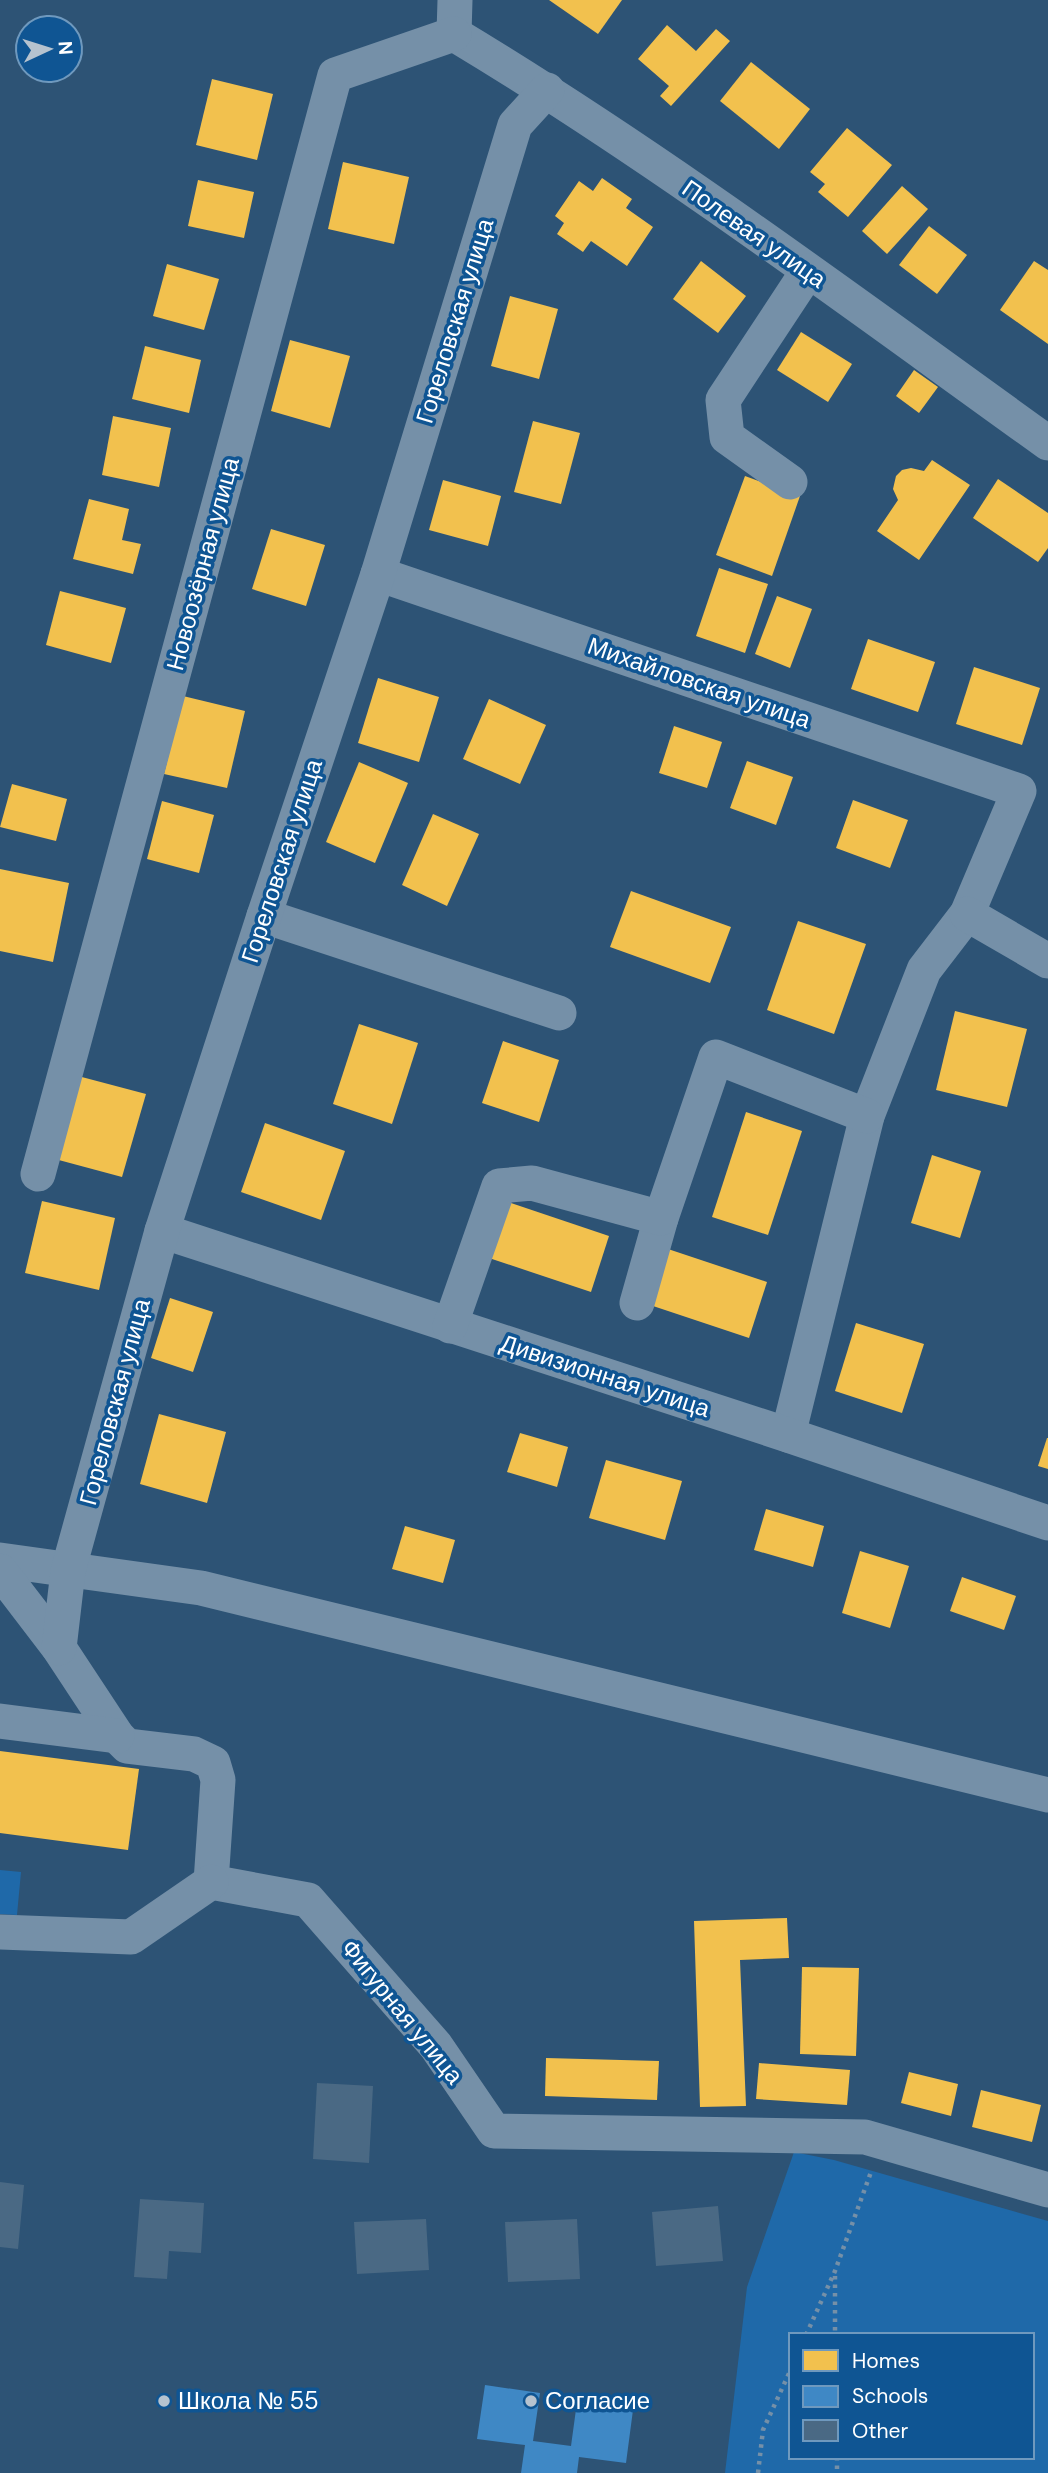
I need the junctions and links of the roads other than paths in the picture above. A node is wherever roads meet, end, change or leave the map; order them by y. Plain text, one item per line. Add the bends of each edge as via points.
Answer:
1 (455, 17) edge
2 (547, 90) junction
3 (808, 271) junction
4 (1048, 443) edge
5 (790, 482) dead end
6 (378, 574) junction
7 (967, 914) junction
8 (264, 916) junction
9 (1048, 961) edge
10 (559, 1013) dead end
11 (867, 1116) junction
12 (38, 1174) dead end
13 (660, 1218) junction
14 (162, 1231) junction
15 (637, 1303) dead end
16 (450, 1326) junction
17 (788, 1435) junction
18 (1048, 1523) edge
19 (0, 1560) edge
20 (0, 1571) edge
21 (68, 1571) junction
22 (59, 1648) junction
23 (0, 1720) edge
24 (117, 1736) junction
25 (1048, 1795) edge
26 (211, 1882) junction
27 (0, 1932) edge
28 (1048, 2190) edge

1 - 2 street, Полевая улица
1 - 12 street, Новоозёрная улица via 335,75
2 - 3 street, Полевая улица
2 - 6 street, Гореловская улица via 515,125
3 - 4 street, Полевая улица
3 - 5 street via 723,400 727,437
6 - 7 street, Михайловская улица via 1019,791
6 - 8 street, Гореловская улица
7 - 9 street
7 - 11 street via 924,971
8 - 10 street
8 - 14 street, Гореловская улица
11 - 13 street via 716,1057
11 - 17 street
13 - 15 street
13 - 16 street via 532,1183 499,1186
14 - 16 street, Дивизионная улица
14 - 21 street, Гореловская улица
16 - 17 street, Дивизионная улица
17 - 18 street, Дивизионная улица
19 - 21 street
20 - 22 street
21 - 22 street, Гореловская улица
21 - 25 street via 201,1588
22 - 24 street
23 - 24 street
24 - 26 street via 127,1746 194,1754 213,1763 218,1780
26 - 27 street via 131,1937
26 - 28 street, Фигурная улица via 308,1900 436,2046 494,2131 865,2137

